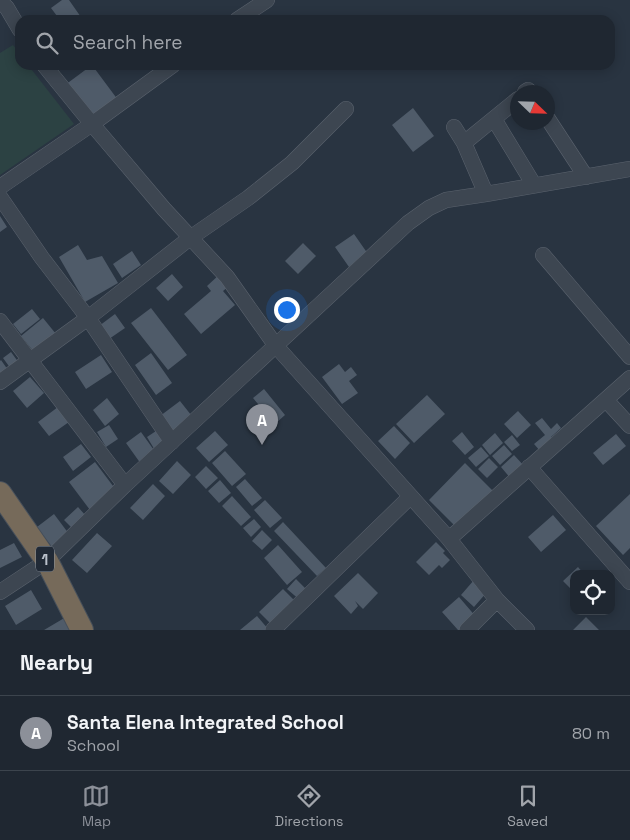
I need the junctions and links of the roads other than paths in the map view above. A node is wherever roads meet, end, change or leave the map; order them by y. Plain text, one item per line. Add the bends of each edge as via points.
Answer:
1 (267, 0) edge
2 (0, 1) edge
3 (244, 15) edge
4 (15, 22) edge
5 (48, 70) edge
6 (166, 70) edge
7 (510, 106) edge
8 (346, 109) dead end
9 (494, 119) junction
10 (92, 124) junction
11 (454, 127) dead end
12 (555, 130) edge
13 (464, 143) junction
14 (630, 169) edge
15 (586, 178) junction
16 (534, 185) junction
17 (0, 187) edge
18 (486, 194) junction
19 (0, 197) edge
20 (190, 238) junction
21 (543, 256) dead end
22 (88, 318) junction
23 (0, 321) edge
24 (276, 346) junction
25 (630, 357) edge
26 (31, 361) junction
27 (630, 378) edge
28 (0, 382) edge
29 (606, 400) junction
30 (630, 426) edge
31 (172, 442) junction
32 (529, 467) junction
33 (125, 485) junction
34 (0, 493) edge
35 (410, 497) junction
36 (449, 539) junction
37 (47, 561) junction
38 (630, 582) edge
39 (0, 592) edge
40 (497, 600) junction
41 (82, 630) edge
42 (273, 630) edge
43 (467, 630) edge
44 (527, 630) edge

1 - 3 street
2 - 4 street
5 - 10 street
6 - 10 street
7 - 9 street
8 - 20 street via 292,162 248,198
9 - 13 street
9 - 16 street
10 - 17 street
10 - 20 street
11 - 13 street
12 - 15 street
13 - 18 street
14 - 15 street
15 - 16 street
16 - 18 street
18 - 24 street via 446,200 408,223
19 - 22 street
20 - 22 street
20 - 24 street via 227,277
21 - 25 street
22 - 26 street
22 - 31 street
23 - 26 street
24 - 31 street
24 - 35 street
26 - 28 street
26 - 33 street
27 - 29 street
29 - 30 street
29 - 32 street
31 - 33 street
32 - 36 street
32 - 38 street
33 - 37 street
34 - 37 highway, 1
35 - 36 street
35 - 42 street
36 - 40 street
37 - 39 street
37 - 41 highway, 1
40 - 43 street
40 - 44 street

